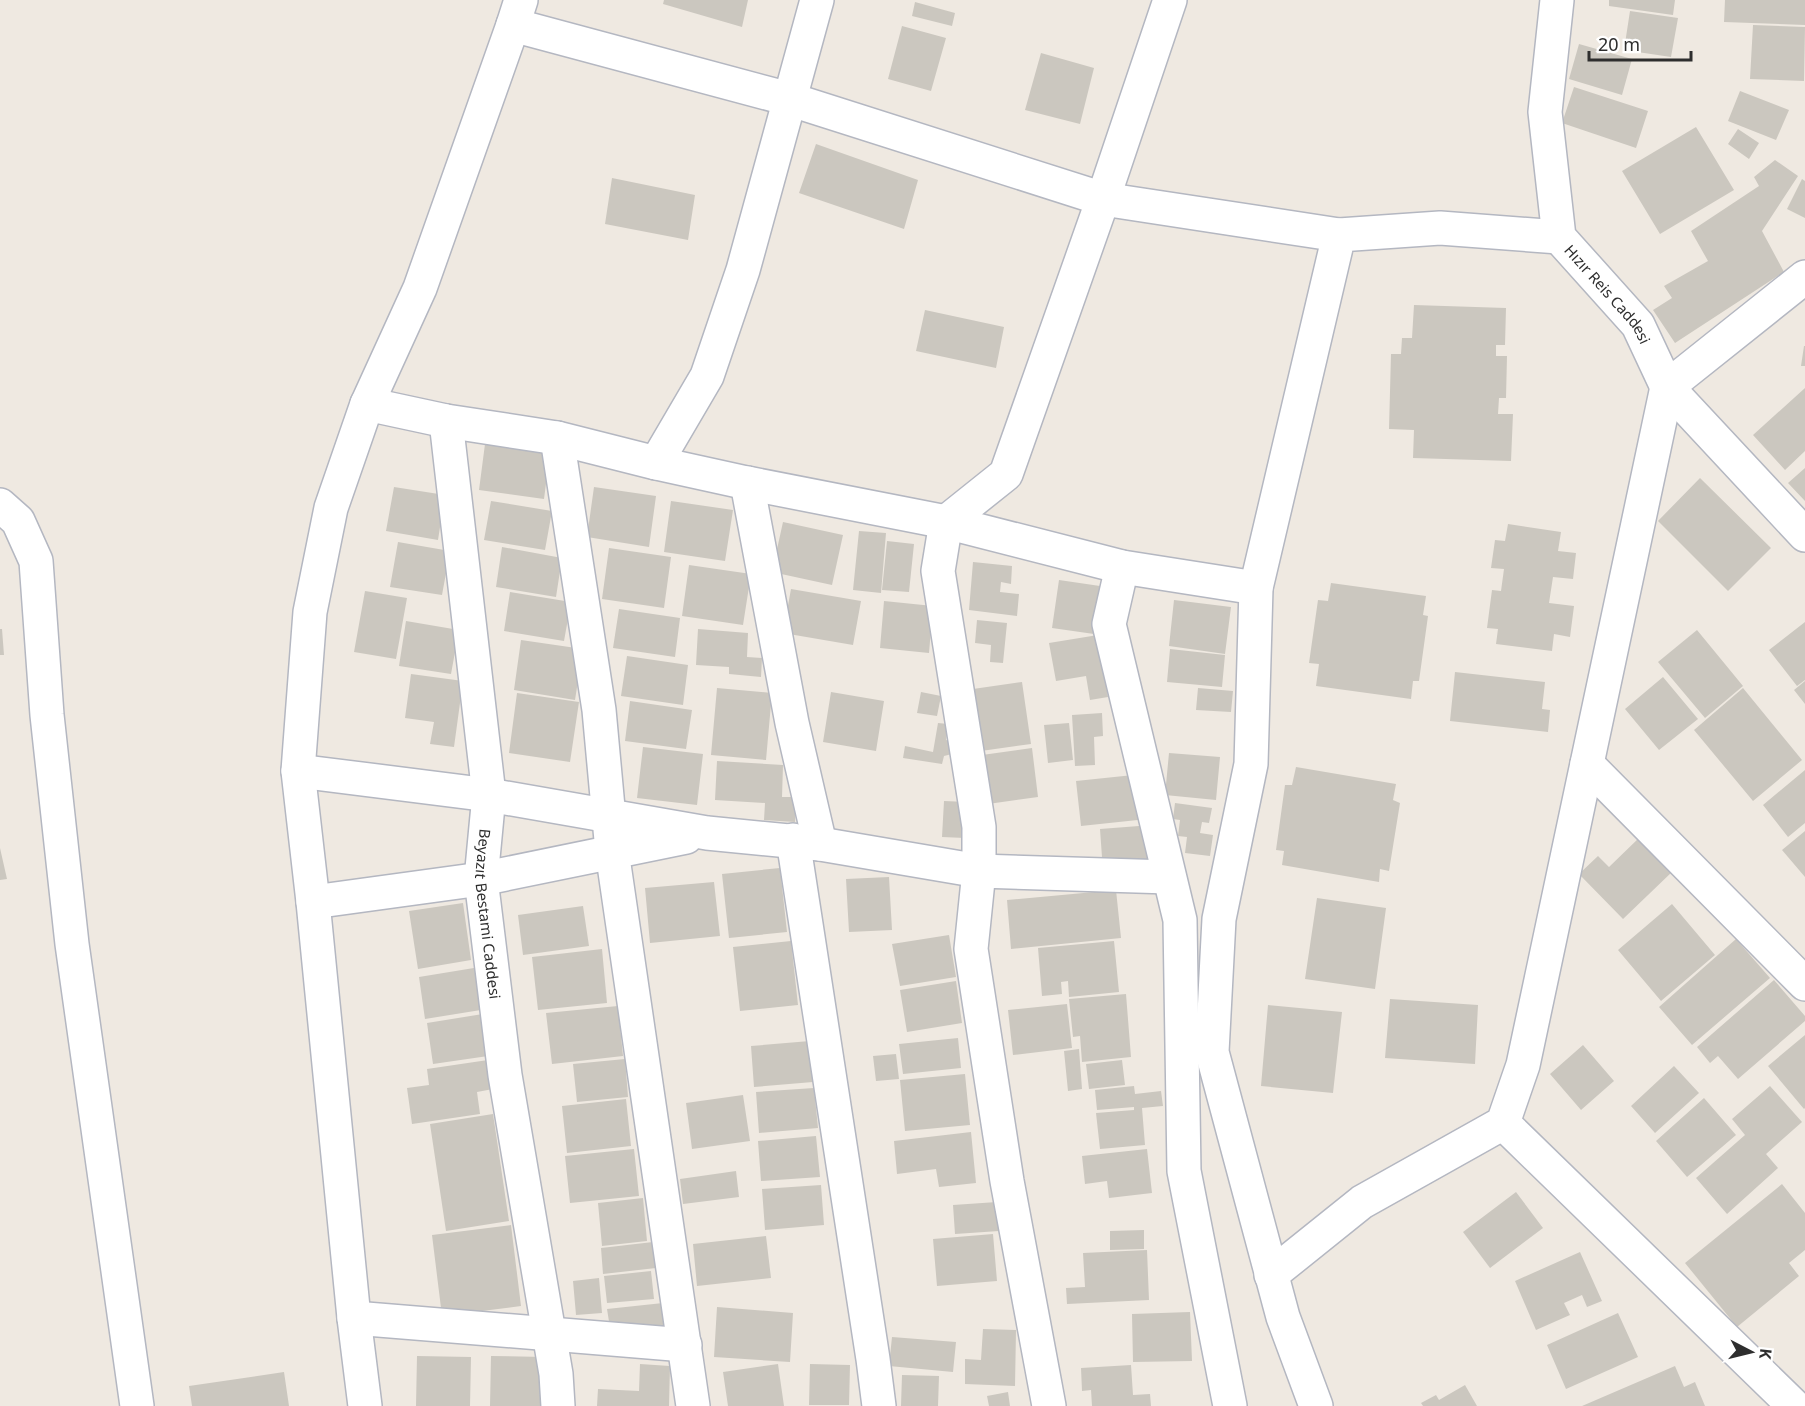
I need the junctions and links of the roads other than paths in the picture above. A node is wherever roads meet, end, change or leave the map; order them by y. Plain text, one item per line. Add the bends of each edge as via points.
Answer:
1 (817, 0) edge
2 (1170, 0) edge
3 (1557, 0) edge
4 (517, 13) edge
5 (789, 99) junction
6 (1103, 199) junction
7 (1339, 235) junction
8 (1559, 237) junction
9 (1805, 277) edge
10 (1667, 387) junction
11 (367, 404) junction
12 (446, 421) junction
13 (557, 438) junction
14 (656, 463) junction
15 (747, 483) junction
16 (0, 505) edge
17 (946, 522) junction
18 (1805, 535) edge
19 (1122, 567) junction
20 (1256, 588) junction
21 (1587, 764) junction
22 (298, 771) junction
23 (489, 795) junction
24 (609, 816) junction
25 (707, 833) junction
26 (806, 842) junction
27 (612, 851) junction
28 (979, 870) junction
29 (1169, 877) junction
30 (482, 879) junction
31 (313, 902) junction
32 (1219, 919) junction
33 (1180, 920) junction
34 (1805, 984) edge
35 (1503, 1123) junction
36 (1271, 1275) junction
37 (354, 1318) junction
38 (550, 1335) junction
39 (685, 1346) junction
40 (137, 1406) edge
41 (365, 1406) edge
42 (558, 1406) edge
43 (693, 1406) edge
44 (879, 1406) edge
45 (1049, 1406) edge
46 (1230, 1406) edge
47 (1316, 1406) edge
48 (1794, 1406) edge

1 - 5 street
2 - 6 street
3 - 8 street, Hızır Reis Caddesi via 1545,112
4 - 5 street
4 - 11 street via 420,288
5 - 6 street
5 - 14 street via 743,270 707,376
6 - 7 street
6 - 17 street via 1006,474
7 - 8 street via 1440,228
7 - 20 street
8 - 10 street, Hızır Reis Caddesi via 1638,325
9 - 10 street
10 - 18 street, Hızır Reis Caddesi
10 - 21 street
11 - 12 street
11 - 22 street via 331,508 310,612
12 - 13 street
12 - 23 street, Beyazıt Bestami Caddesi
13 - 14 street
13 - 24 street via 599,710
14 - 15 street
15 - 17 street
15 - 26 street via 792,723
16 - 40 street via 18,521 36,561 47,715 72,944
17 - 19 street
17 - 28 street via 938,572 979,827
19 - 20 street
19 - 29 street via 1109,624
20 - 32 street via 1251,764
21 - 34 street
21 - 35 street via 1524,1065
22 - 23 street
22 - 31 street
23 - 24 street
23 - 30 street, Beyazıt Bestami Caddesi
24 - 25 street
24 - 27 street
25 - 26 street
25 - 27 street
26 - 28 street
26 - 44 street
27 - 30 street
27 - 39 street
28 - 29 street
28 - 45 street via 971,949 1007,1181
29 - 33 street
30 - 31 street
30 - 38 street, Beyazıt Bestami Caddesi via 505,1075
31 - 37 street
32 - 33 street
32 - 36 street via 1212,1052
33 - 46 street via 1184,1171
35 - 36 street via 1362,1202
35 - 48 street
36 - 47 street
37 - 38 street
37 - 41 street
38 - 39 street
38 - 42 street, Beyazıt Bestami Caddesi
39 - 43 street

